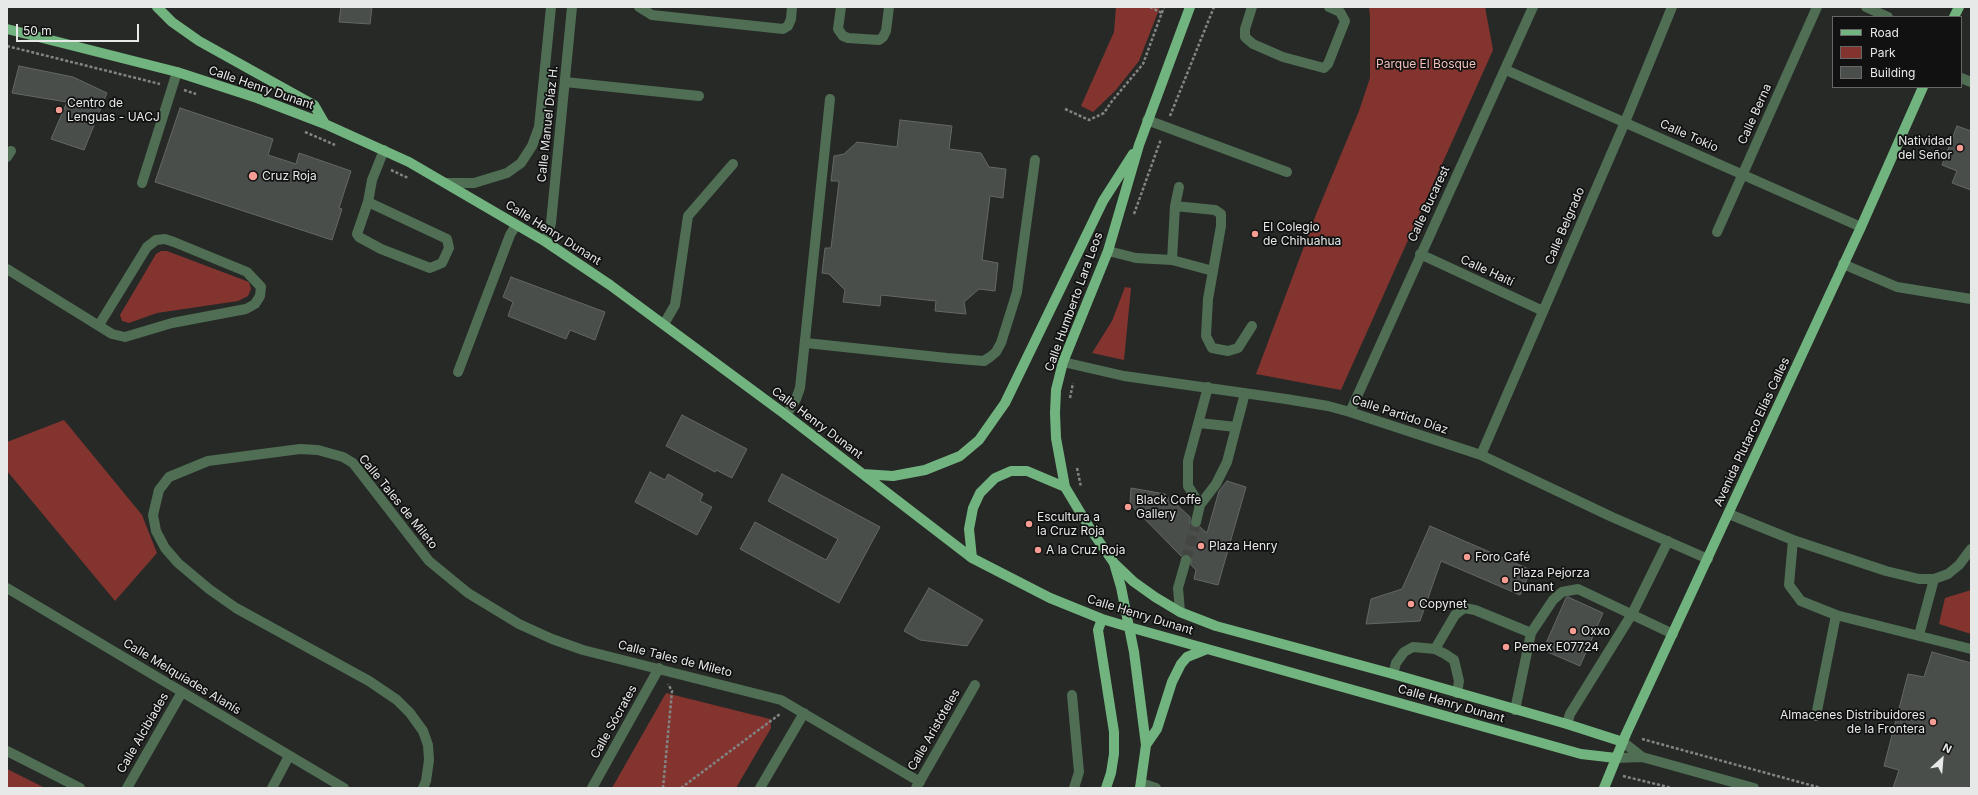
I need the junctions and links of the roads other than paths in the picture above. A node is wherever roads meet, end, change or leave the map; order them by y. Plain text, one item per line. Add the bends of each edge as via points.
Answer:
1 (157, 7) edge
2 (551, 7) edge
3 (572, 7) edge
4 (640, 7) edge
5 (792, 7) edge
6 (840, 7) edge
7 (889, 7) edge
8 (1190, 7) edge
9 (1252, 7) edge
10 (1329, 7) edge
11 (1533, 7) edge
12 (1672, 7) edge
13 (1817, 7) edge
14 (1866, 7) edge
15 (1959, 7) edge
16 (1886, 16) edge
17 (1954, 16) edge
18 (7, 29) edge
19 (1506, 70) junction
20 (177, 72) junction
21 (565, 82) junction
22 (1923, 88) edge
23 (699, 96) dead end
24 (830, 99) dead end
25 (1148, 120) junction
26 (1625, 122) junction
27 (325, 124) junction
28 (1139, 145) junction
29 (384, 150) junction
30 (1035, 160) dead end
31 (733, 164) dead end
32 (1288, 172) dead end
33 (1743, 174) junction
34 (142, 183) dead end
35 (447, 183) junction
36 (1179, 187) dead end
37 (368, 202) junction
38 (1175, 206) junction
39 (516, 225) junction
40 (1861, 227) junction
41 (1717, 232) dead end
42 (546, 242) junction
43 (1108, 251) junction
44 (1420, 254) junction
45 (1172, 260) junction
46 (1843, 264) junction
47 (7, 268) edge
48 (1213, 271) junction
49 (1971, 299) edge
50 (1543, 311) junction
51 (664, 324) junction
52 (99, 325) junction
53 (1252, 326) dead end
54 (806, 343) junction
55 (1063, 362) junction
56 (458, 372) dead end
57 (1208, 387) junction
58 (1245, 393) junction
59 (1350, 412) junction
60 (786, 415) junction
61 (1199, 422) junction
62 (1236, 427) junction
63 (1481, 455) junction
64 (863, 474) junction
65 (1065, 487) junction
66 (1200, 505) junction
67 (1729, 514) junction
68 (1196, 522) tunnel mouth
69 (1793, 540) junction
70 (1668, 541) junction
71 (1971, 549) edge
72 (972, 558) junction
73 (1708, 559) junction
74 (1186, 560) tunnel mouth
75 (1114, 563) junction
76 (1934, 579) junction
77 (7, 588) edge
78 (1180, 612) junction
79 (1632, 614) junction
80 (1836, 615) junction
81 (1102, 620) junction
82 (1129, 627) junction
83 (1531, 633) junction
84 (1673, 634) junction
85 (1919, 635) junction
86 (1207, 649) junction
87 (1435, 649) junction
88 (1971, 650) edge
89 (659, 668) junction
90 (1393, 674) junction
91 (975, 685) dead end
92 (182, 692) junction
93 (1457, 693) junction
94 (1072, 695) dead end
95 (1515, 710) junction
96 (804, 713) junction
97 (1816, 716) dead end
98 (1567, 724) junction
99 (1624, 738) junction
100 (1146, 745) junction
101 (7, 751) edge
102 (289, 756) junction
103 (1642, 757) junction
104 (1616, 758) junction
105 (918, 785) edge
106 (1140, 786) edge
107 (80, 788) edge
108 (127, 788) edge
109 (272, 788) edge
110 (344, 788) edge
111 (423, 788) edge
112 (592, 788) edge
113 (760, 788) edge
114 (1074, 788) edge
115 (1106, 788) edge
116 (1156, 788) edge
117 (1604, 788) edge
118 (1754, 788) edge

1 - 27 main road via 172,22 199,41 314,105
2 - 35 street, Calle Manuel Díaz H. via 539,127 532,146 521,163 507,174 474,183
3 - 21 street, Calle Manuel Díaz H.
4 - 5 street via 652,15 783,29 788,26
6 - 7 street via 838,30 843,36 879,40 884,37 886,31
8 - 25 main road
9 - 10 street via 1245,36 1253,44 1283,57 1324,68 1328,64 1345,21 1340,12
11 - 19 street, Calle Bucarest
12 - 26 street, Calle Belgrado
13 - 33 street, Calle Berna
14 - 16 street
15 - 17 main road
18 - 20 main road, Calle Henry Dunant
19 - 26 street, Calle Tokio
19 - 44 street, Calle Bucarest
20 - 27 main road, Calle Henry Dunant
20 - 34 street
21 - 23 street
21 - 42 street, Calle Manuel Díaz H. via 551,223
22 - 40 main road, Avenida Plutarco Elías Calles
24 - 54 street
25 - 28 main road
25 - 32 street
26 - 33 street, Calle Tokio
26 - 50 street, Calle Belgrado
27 - 29 main road, Calle Henry Dunant
28 - 43 main road, Calle Humberto Lara Leos
28 - 64 main road via 1103,201 1005,403 979,440 960,456 924,470 893,476
29 - 35 main road, Calle Henry Dunant
29 - 37 street via 372,180
30 - 54 street via 1017,292 1001,343 990,358 984,361 947,358
31 - 51 street via 688,216 675,305
33 - 40 street, Calle Tokio
33 - 41 street, Calle Berna
35 - 39 main road, Calle Henry Dunant
36 - 38 street
37 - 37 street via 447,239 449,248 442,263 430,268 362,241 357,234
38 - 45 street
38 - 48 street via 1215,210 1221,214
39 - 42 main road, Calle Henry Dunant
39 - 56 street
40 - 46 main road, Avenida Plutarco Elías Calles
42 - 51 main road, Calle Henry Dunant
43 - 45 street via 1136,258
43 - 55 main road, Calle Humberto Lara Leos
44 - 50 street, Calle Haití
44 - 59 street, Calle Bucarest
45 - 48 street
46 - 49 street via 1897,287
46 - 67 main road, Avenida Plutarco Elías Calles
47 - 52 street
48 - 53 street via 1206,336 1212,348 1228,351 1238,348
50 - 63 street, Calle Belgrado
51 - 60 main road, Calle Henry Dunant
52 - 52 street via 147,247 156,240 174,242 248,272 261,287 258,300 246,309 172,323 125,337 112,334
54 - 60 street via 800,388
55 - 57 street, Calle Partido Díaz via 1124,376
55 - 65 main road, Calle Humberto Lara Leos via 1056,390 1055,413 1056,438
57 - 58 street, Calle Partido Díaz
57 - 61 street
58 - 59 street, Calle Partido Díaz
58 - 62 street
59 - 63 street, Calle Partido Díaz
60 - 64 main road, Calle Henry Dunant
61 - 62 street
61 - 66 street via 1188,461 1188,486
62 - 66 street via 1227,462 1216,484
63 - 70 street, Calle Partido Díaz
64 - 72 main road, Calle Henry Dunant
65 - 72 main road via 1027,471 1011,471 995,478 980,493 973,508 969,529
65 - 75 main road, Calle Humberto Lara Leos
66 - 68 street
67 - 69 street
67 - 73 main road, Avenida Plutarco Elías Calles
69 - 76 street via 1886,571 1919,579
69 - 80 street via 1790,585 1794,594 1801,601
70 - 73 street, Calle Partido Díaz
70 - 79 street
71 - 76 street via 1959,565 1948,574
72 - 81 main road, Calle Henry Dunant via 1010,579
73 - 84 main road, Avenida Plutarco Elías Calles
74 - 78 street via 1178,588
75 - 78 main road, Calle Henry Dunant via 1134,582
75 - 82 main road, Calle Humberto Lara Leos
76 - 85 street
77 - 92 street, Calle Melquíades Alanís
78 - 90 main road, Calle Henry Dunant via 1216,626
79 - 83 street via 1583,591 1571,590 1562,592 1553,600
79 - 84 street
79 - 98 street via 1570,714
80 - 85 street
80 - 97 street
81 - 82 main road, Calle Henry Dunant
81 - 115 main road via 1098,630 1114,732 1111,773
82 - 86 main road, Calle Henry Dunant
82 - 100 main road, Calle Humberto Lara Leos
83 - 87 street via 1464,608 1455,615
83 - 95 street
84 - 99 main road, Avenida Plutarco Elías Calles
85 - 88 street
86 - 100 main road via 1186,656 1172,682 1157,729
86 - 104 main road, Calle Henry Dunant via 1581,754
87 - 90 street via 1413,647 1404,652 1396,663
87 - 93 street via 1454,660 1459,681
89 - 96 street, Calle Tales de Mileto via 781,700
89 - 111 street, Calle Tales de Mileto via 583,650 552,639 519,624 468,593 429,561 353,463 343,457 318,450 300,449 208,460 169,477 159,490 153,515 156,531 178,564 236,608 369,681 397,700 410,713 428,746 429,760
89 - 112 street, Calle Sócrates
90 - 93 main road, Calle Henry Dunant
91 - 105 street, Calle Aristóteles
92 - 102 street, Calle Melquíades Alanís
92 - 108 street, Calle Alcibíades
93 - 95 main road, Calle Henry Dunant
94 - 114 street via 1079,772
95 - 98 main road, Calle Henry Dunant
96 - 105 street, Calle Tales de Mileto
96 - 113 street
98 - 99 main road, Calle Henry Dunant
99 - 103 street, Calle Henry Dunant
99 - 104 main road, Avenida Plutarco Elías Calles
100 - 106 main road, Calle Humberto Lara Leos
101 - 107 street
102 - 109 street
102 - 110 street, Calle Melquíades Alanís
103 - 104 street, Calle Henry Dunant
103 - 118 street, Calle Henry Dunant
104 - 117 main road, Avenida Plutarco Elías Calles
106 - 116 street

